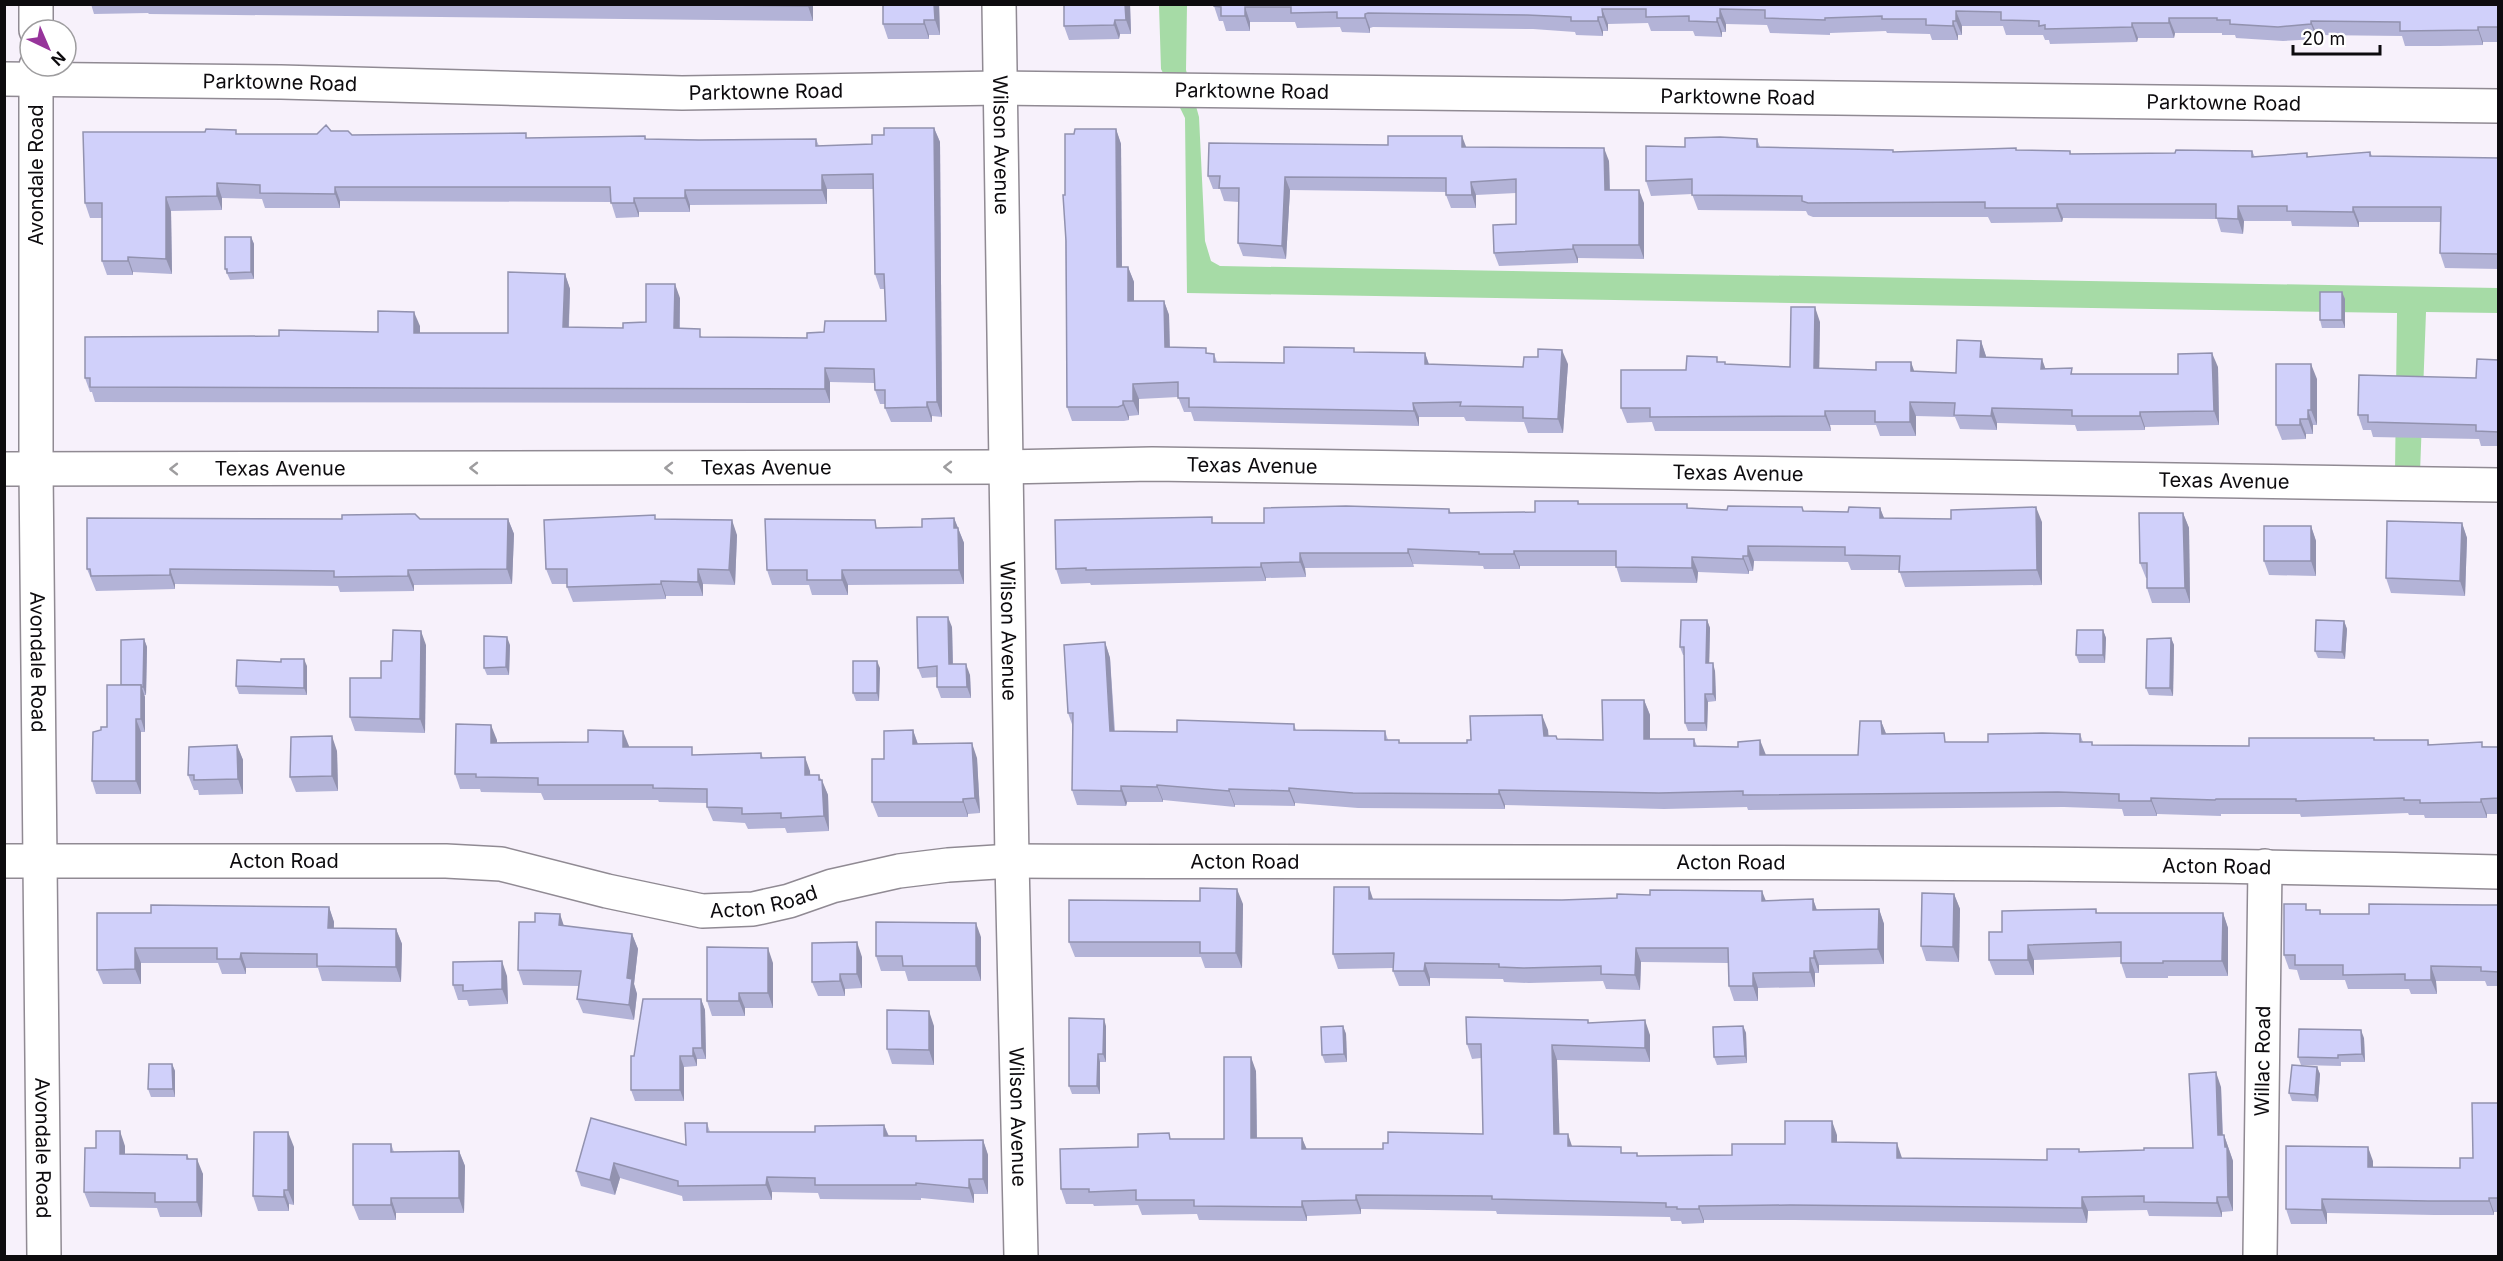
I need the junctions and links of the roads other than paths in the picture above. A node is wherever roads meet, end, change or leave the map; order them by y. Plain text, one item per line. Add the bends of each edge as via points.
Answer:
1 (999, 4) edge
2 (78, 76) edge
3 (25, 78) edge
4 (1000, 88) junction
5 (2499, 106) edge
6 (1006, 467) junction
7 (4, 469) edge
8 (36, 469) junction
9 (2499, 485) edge
10 (41, 860) junction
11 (4, 861) edge
12 (1012, 861) junction
13 (2265, 866) junction
14 (2499, 872) edge
15 (44, 1257) edge
16 (1021, 1257) edge
17 (2260, 1257) edge

1 - 4 street, Wilson Avenue
2 - 4 street, Parktowne Road via 682,93
3 - 8 street, Avondale Road
4 - 5 street, Parktowne Road
4 - 6 street, Wilson Avenue
6 -> 8 street, Texas Avenue
6 - 9 street, Texas Avenue via 1152,464
6 - 12 street, Wilson Avenue
7 - 8 street, Texas Avenue
8 - 10 street, Avondale Road
10 - 11 street, Acton Road
10 - 12 street, Acton Road via 501,864 702,911 753,909 899,871
10 - 15 street, Avondale Road
12 - 13 street, Acton Road
12 - 16 street, Wilson Avenue
13 - 14 street, Acton Road
13 - 17 street, Willac Road

